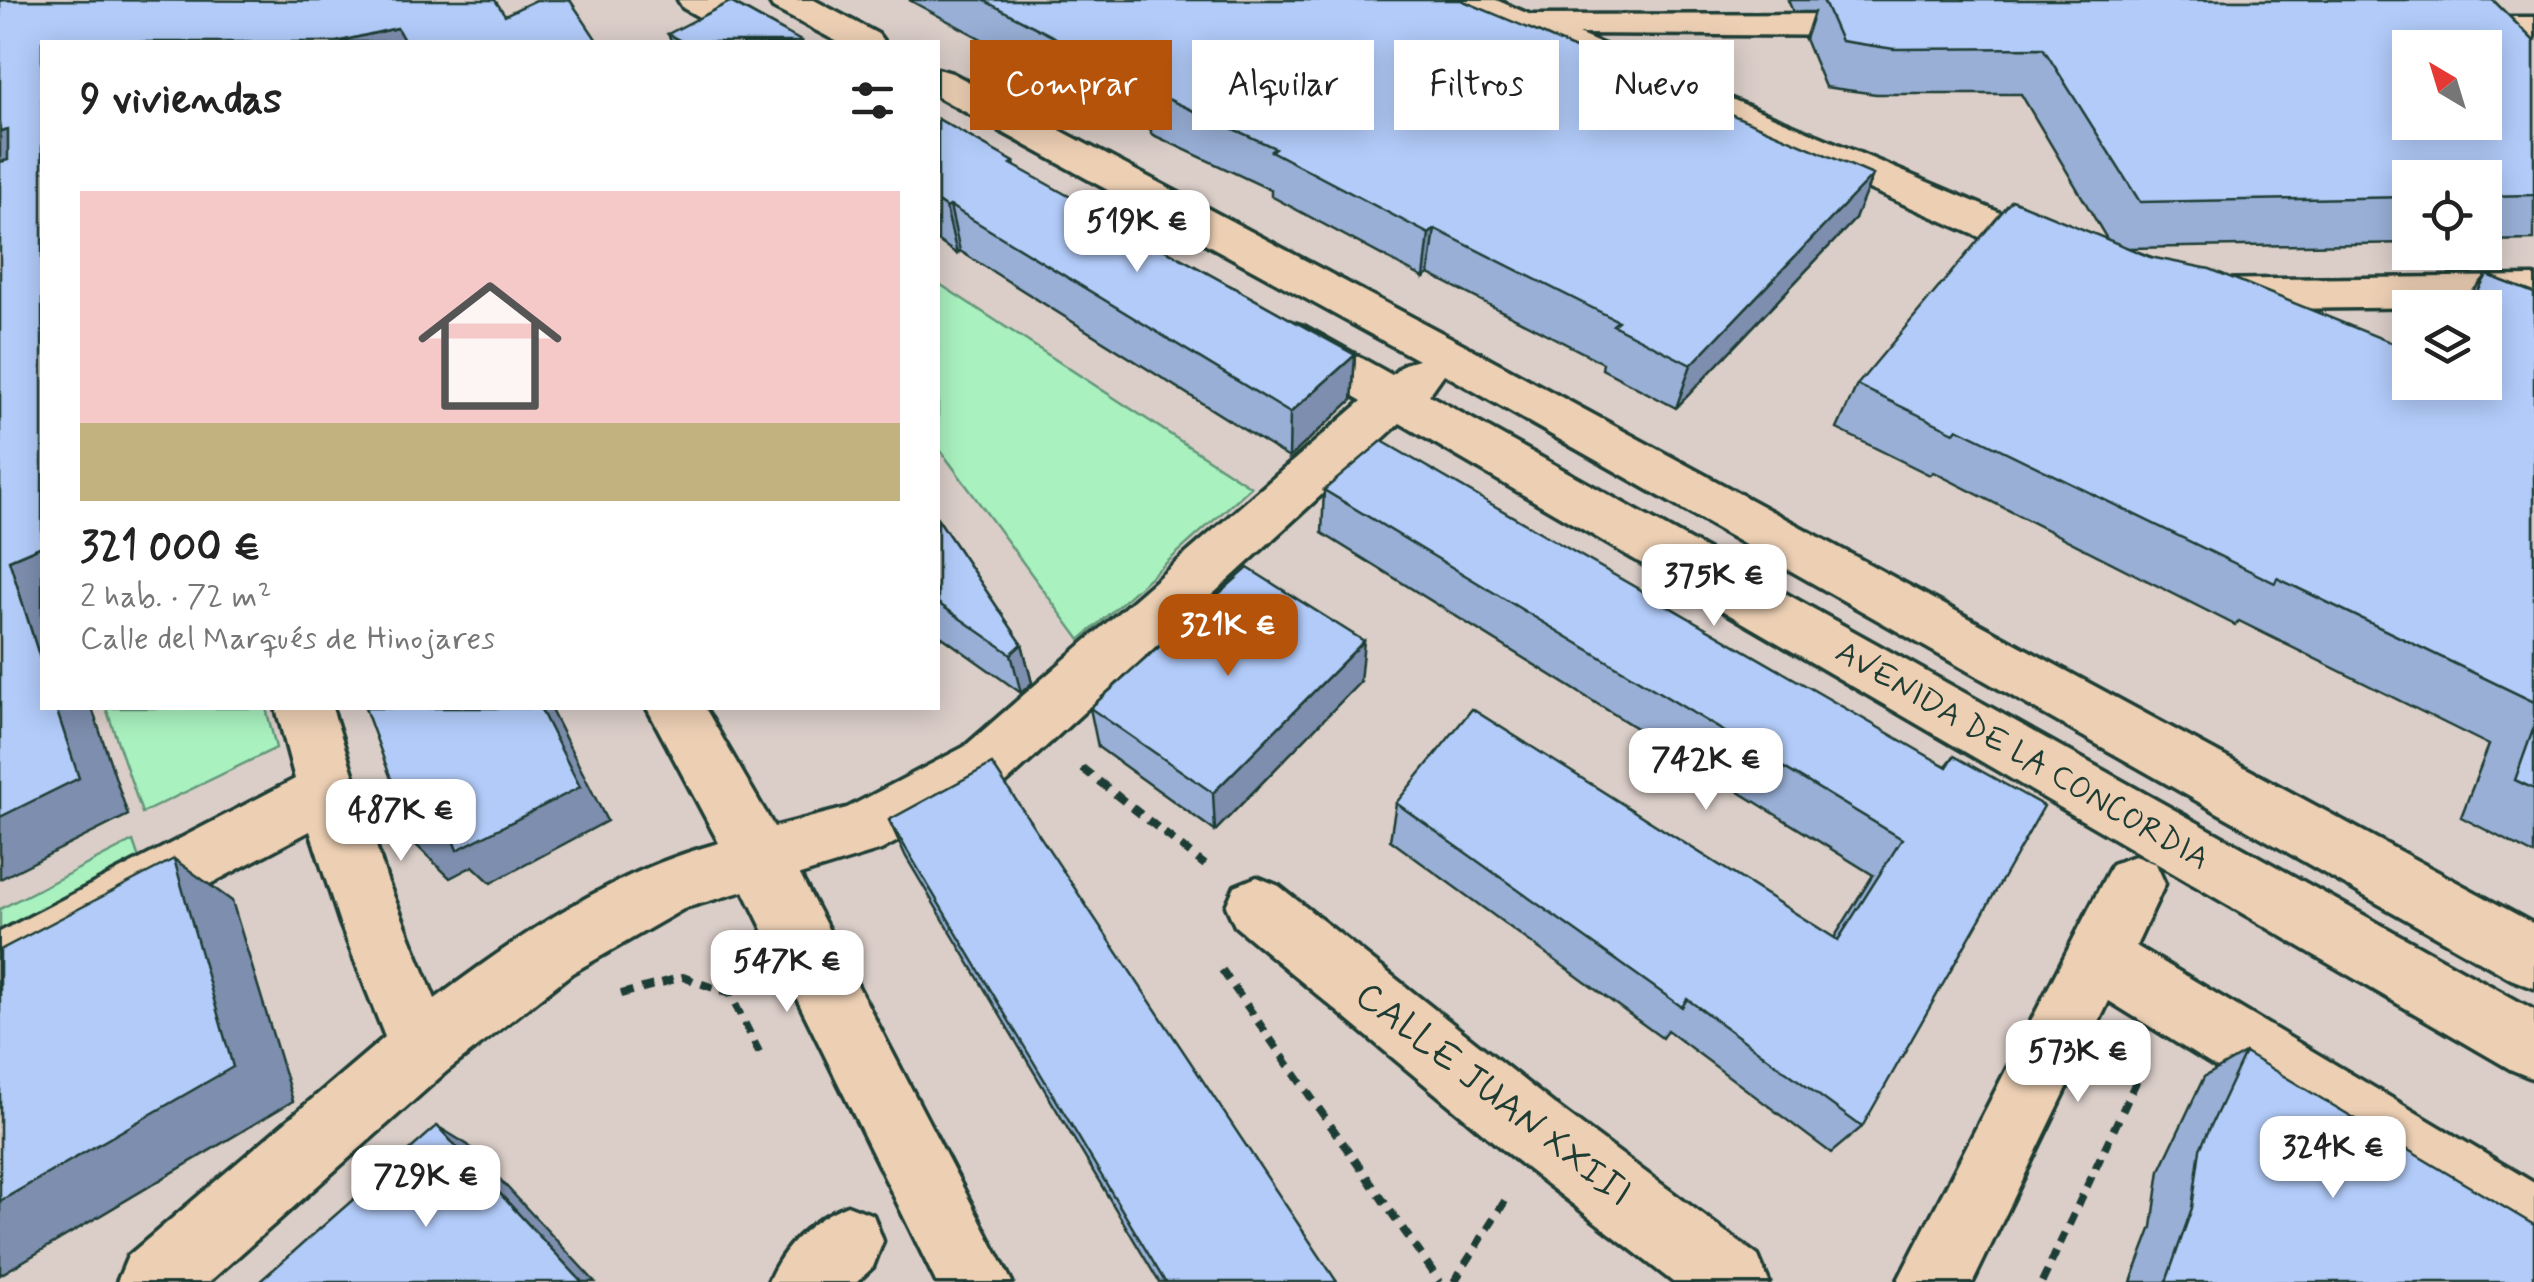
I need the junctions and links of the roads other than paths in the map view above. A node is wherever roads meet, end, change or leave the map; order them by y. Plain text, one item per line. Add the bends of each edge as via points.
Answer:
1 (696, 0) edge
2 (786, 0) edge
3 (1465, 0) edge
4 (1519, 23) junction
5 (1915, 25) edge
6 (2410, 28) edge
7 (2470, 28) junction
8 (2534, 28) edge
9 (766, 40) edge
10 (861, 40) edge
11 (2508, 69) edge
12 (940, 83) edge
13 (2102, 273) edge
14 (2534, 290) edge
15 (2158, 292) edge
16 (1243, 312) edge
17 (1446, 355) junction
18 (1395, 398) junction
19 (305, 710) edge
20 (677, 710) edge
21 (326, 792) junction
22 (761, 862) junction
23 (2134, 884) dead end
24 (1257, 906) road end
25 (2096, 958) junction
26 (2534, 958) edge
27 (0, 965) edge
28 (2534, 1046) edge
29 (423, 1048) junction
30 (2534, 1224) edge
31 (154, 1282) edge
32 (976, 1282) edge
33 (1732, 1282) edge
34 (1934, 1282) edge

1 - 9 street
2 - 10 street
3 - 4 street
4 - 5 street
4 - 13 street
6 - 7 street
7 - 8 street
7 - 11 street
12 - 17 street
14 - 15 street
16 - 18 street, AVENIDA DE LA CONCORDIA
17 - 18 street
17 - 26 street
18 - 22 street via 985,764 860,831
18 - 28 street, AVENIDA DE LA CONCORDIA
19 - 21 street
20 - 22 street
21 - 27 street
21 - 29 street
22 - 29 street via 670,884 548,952
22 - 32 street
23 - 25 street
24 - 33 street, CALLE JUAN XXIII
25 - 30 street
25 - 34 street
29 - 31 street

